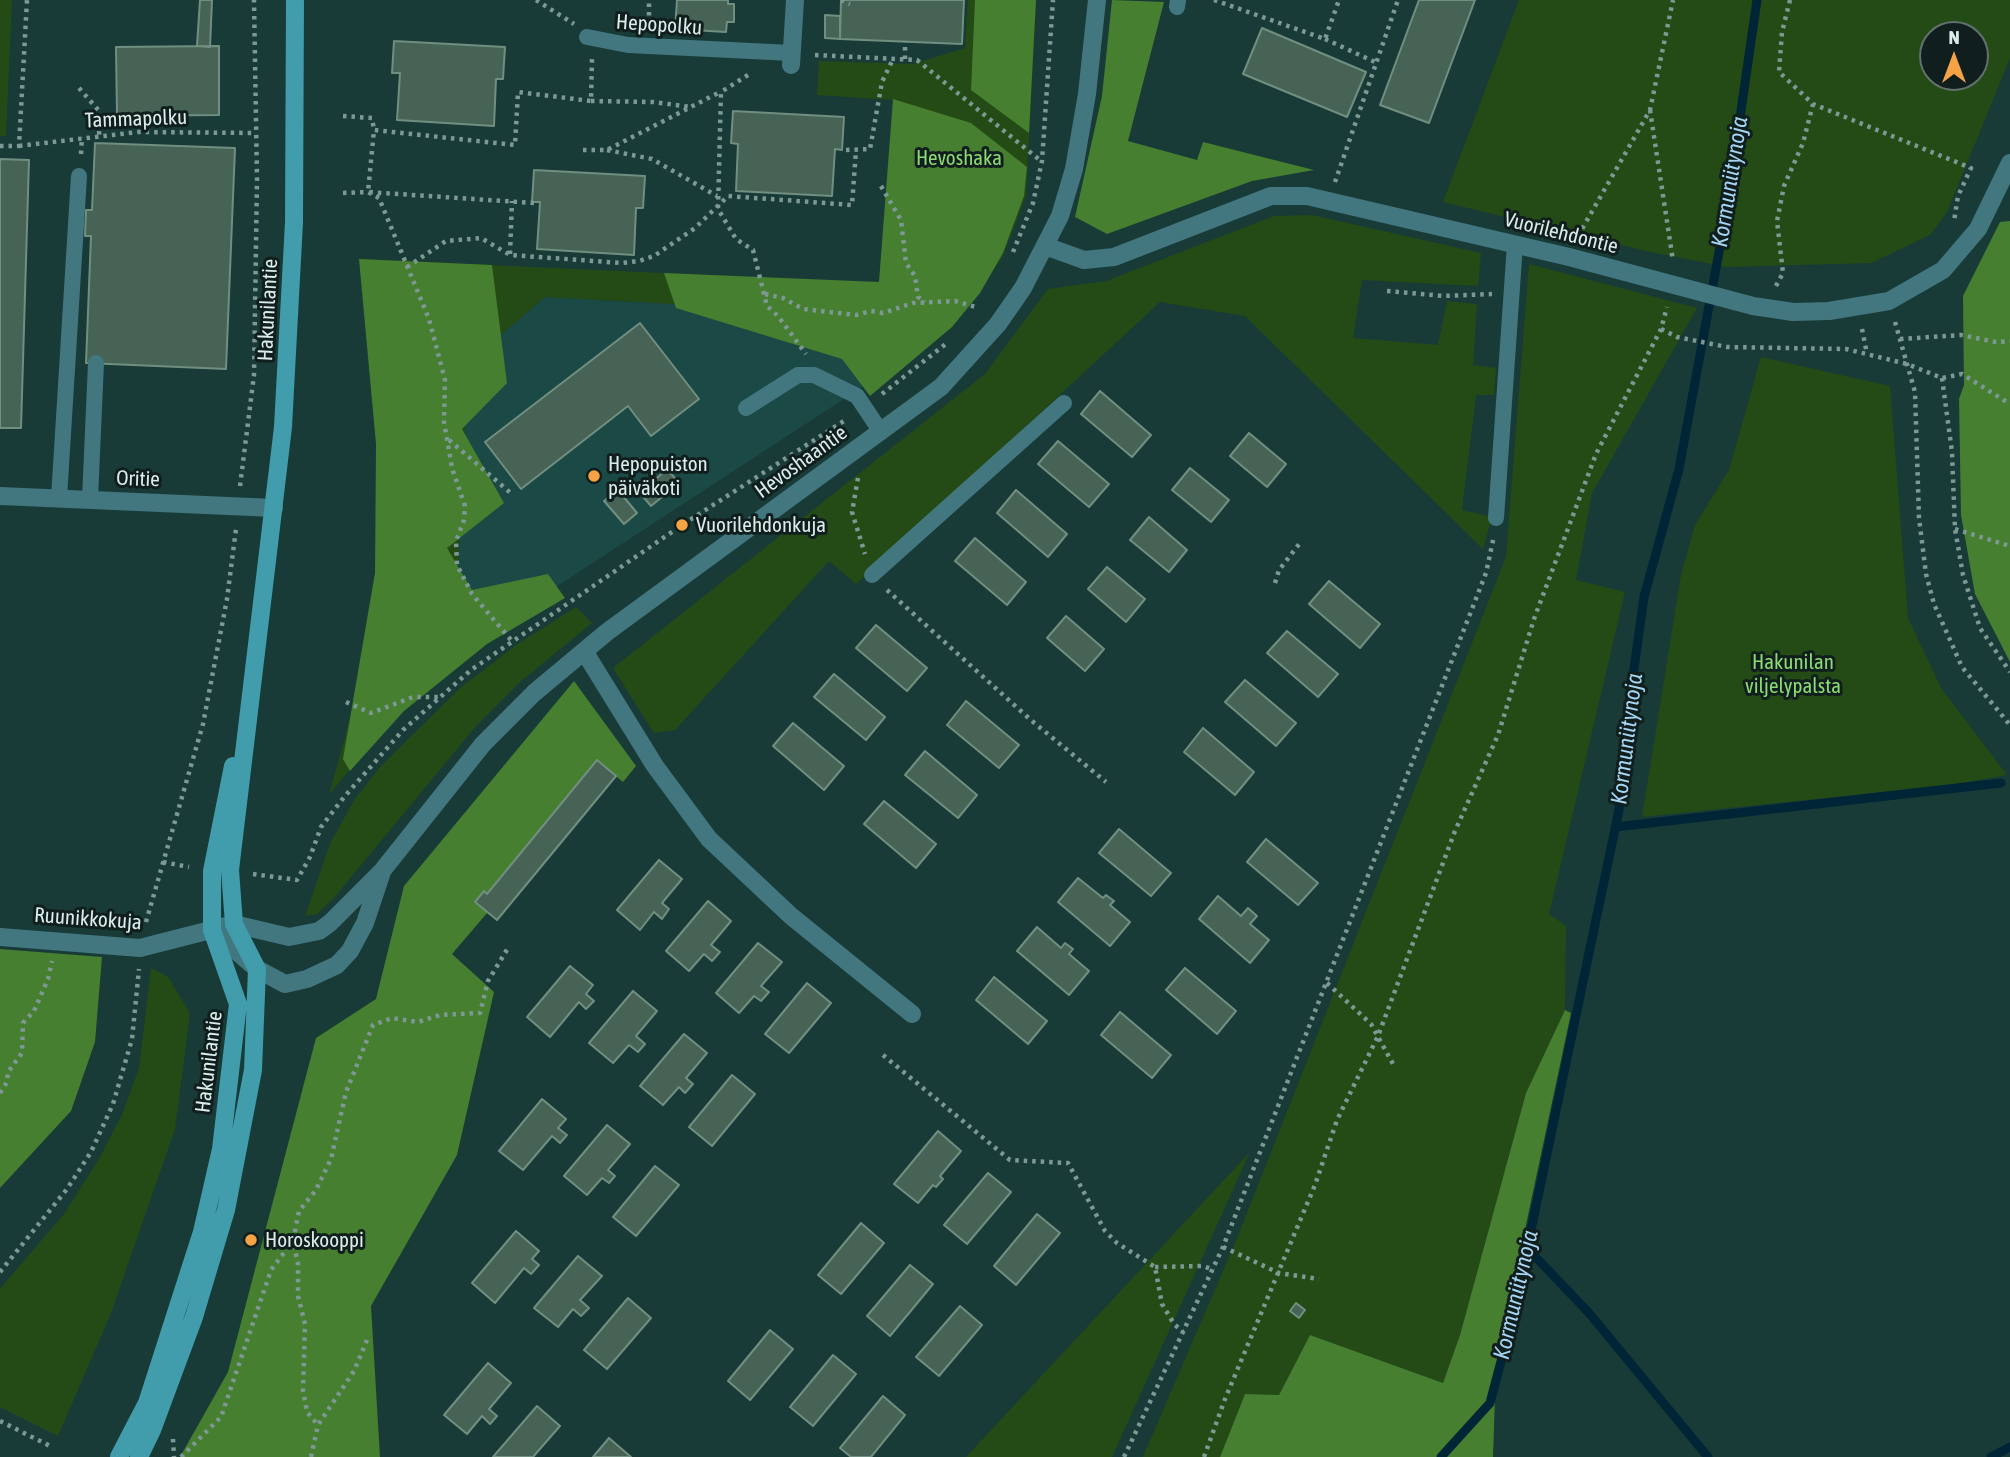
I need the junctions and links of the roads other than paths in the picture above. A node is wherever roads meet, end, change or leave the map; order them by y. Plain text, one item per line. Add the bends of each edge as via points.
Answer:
1 (295, 0) edge
2 (795, 0) edge
3 (1097, 0) edge
4 (587, 37) road end
5 (791, 59) joint
6 (2010, 163) edge
7 (79, 176) dead end
8 (1515, 244) junction
9 (1045, 246) junction
10 (96, 363) dead end
11 (1065, 403) dead end
12 (746, 408) dead end
13 (881, 432) junction
14 (0, 496) edge
15 (59, 498) junction
16 (90, 499) junction
17 (274, 508) junction
18 (1496, 518) road end
19 (872, 575) road end
20 (262, 622) junction
21 (584, 651) junction
22 (382, 872) junction
23 (234, 924) junction
24 (212, 930) junction
25 (0, 937) edge
26 (257, 969) junction
27 (912, 1014) dead end
28 (119, 1457) edge
29 (139, 1457) edge

1 - 17 main road, Hakunilantie via 291,318
2 - 5 street
3 - 9 street, Hevoshaantie via 1074,169
4 - 5 lane, Hepopolku via 628,45
6 - 8 street, Vuorilehdontie via 1978,229 1943,270 1889,301 1858,308 1793,312 1754,306
7 - 15 lane
8 - 9 street, Vuorilehdontie via 1307,196 1271,196 1114,257 1084,260
8 - 18 lane
9 - 13 street, Hevoshaantie via 1023,288 975,351 941,387
10 - 16 lane
11 - 19 lane
12 - 13 lane via 798,374 814,374 848,390
13 - 21 street, Hevoshaantie
14 - 15 street, Oritie
15 - 16 street, Oritie
16 - 17 street, Oritie
17 - 20 main road, Hakunilantie
20 - 23 main road, Hakunilantie via 230,870
20 - 24 main road, Hakunilantie via 212,872
21 - 22 street, Hevoshaantie via 483,744
21 - 27 street via 655,766 709,839 791,916
22 - 23 street, Hevoshaantie via 319,931 289,937
22 - 26 street, Hevoshaantie via 365,923 337,965 285,984
23 - 24 street, Hevoshaantie
23 - 26 main road, Hakunilantie
24 - 25 street, Ruunikkokuja via 140,948
24 - 26 street, Hevoshaantie
24 - 28 main road, Hakunilantie via 239,1004 222,1149 202,1232 147,1403
26 - 29 main road, Hakunilantie via 253,1070 226,1210 194,1317

